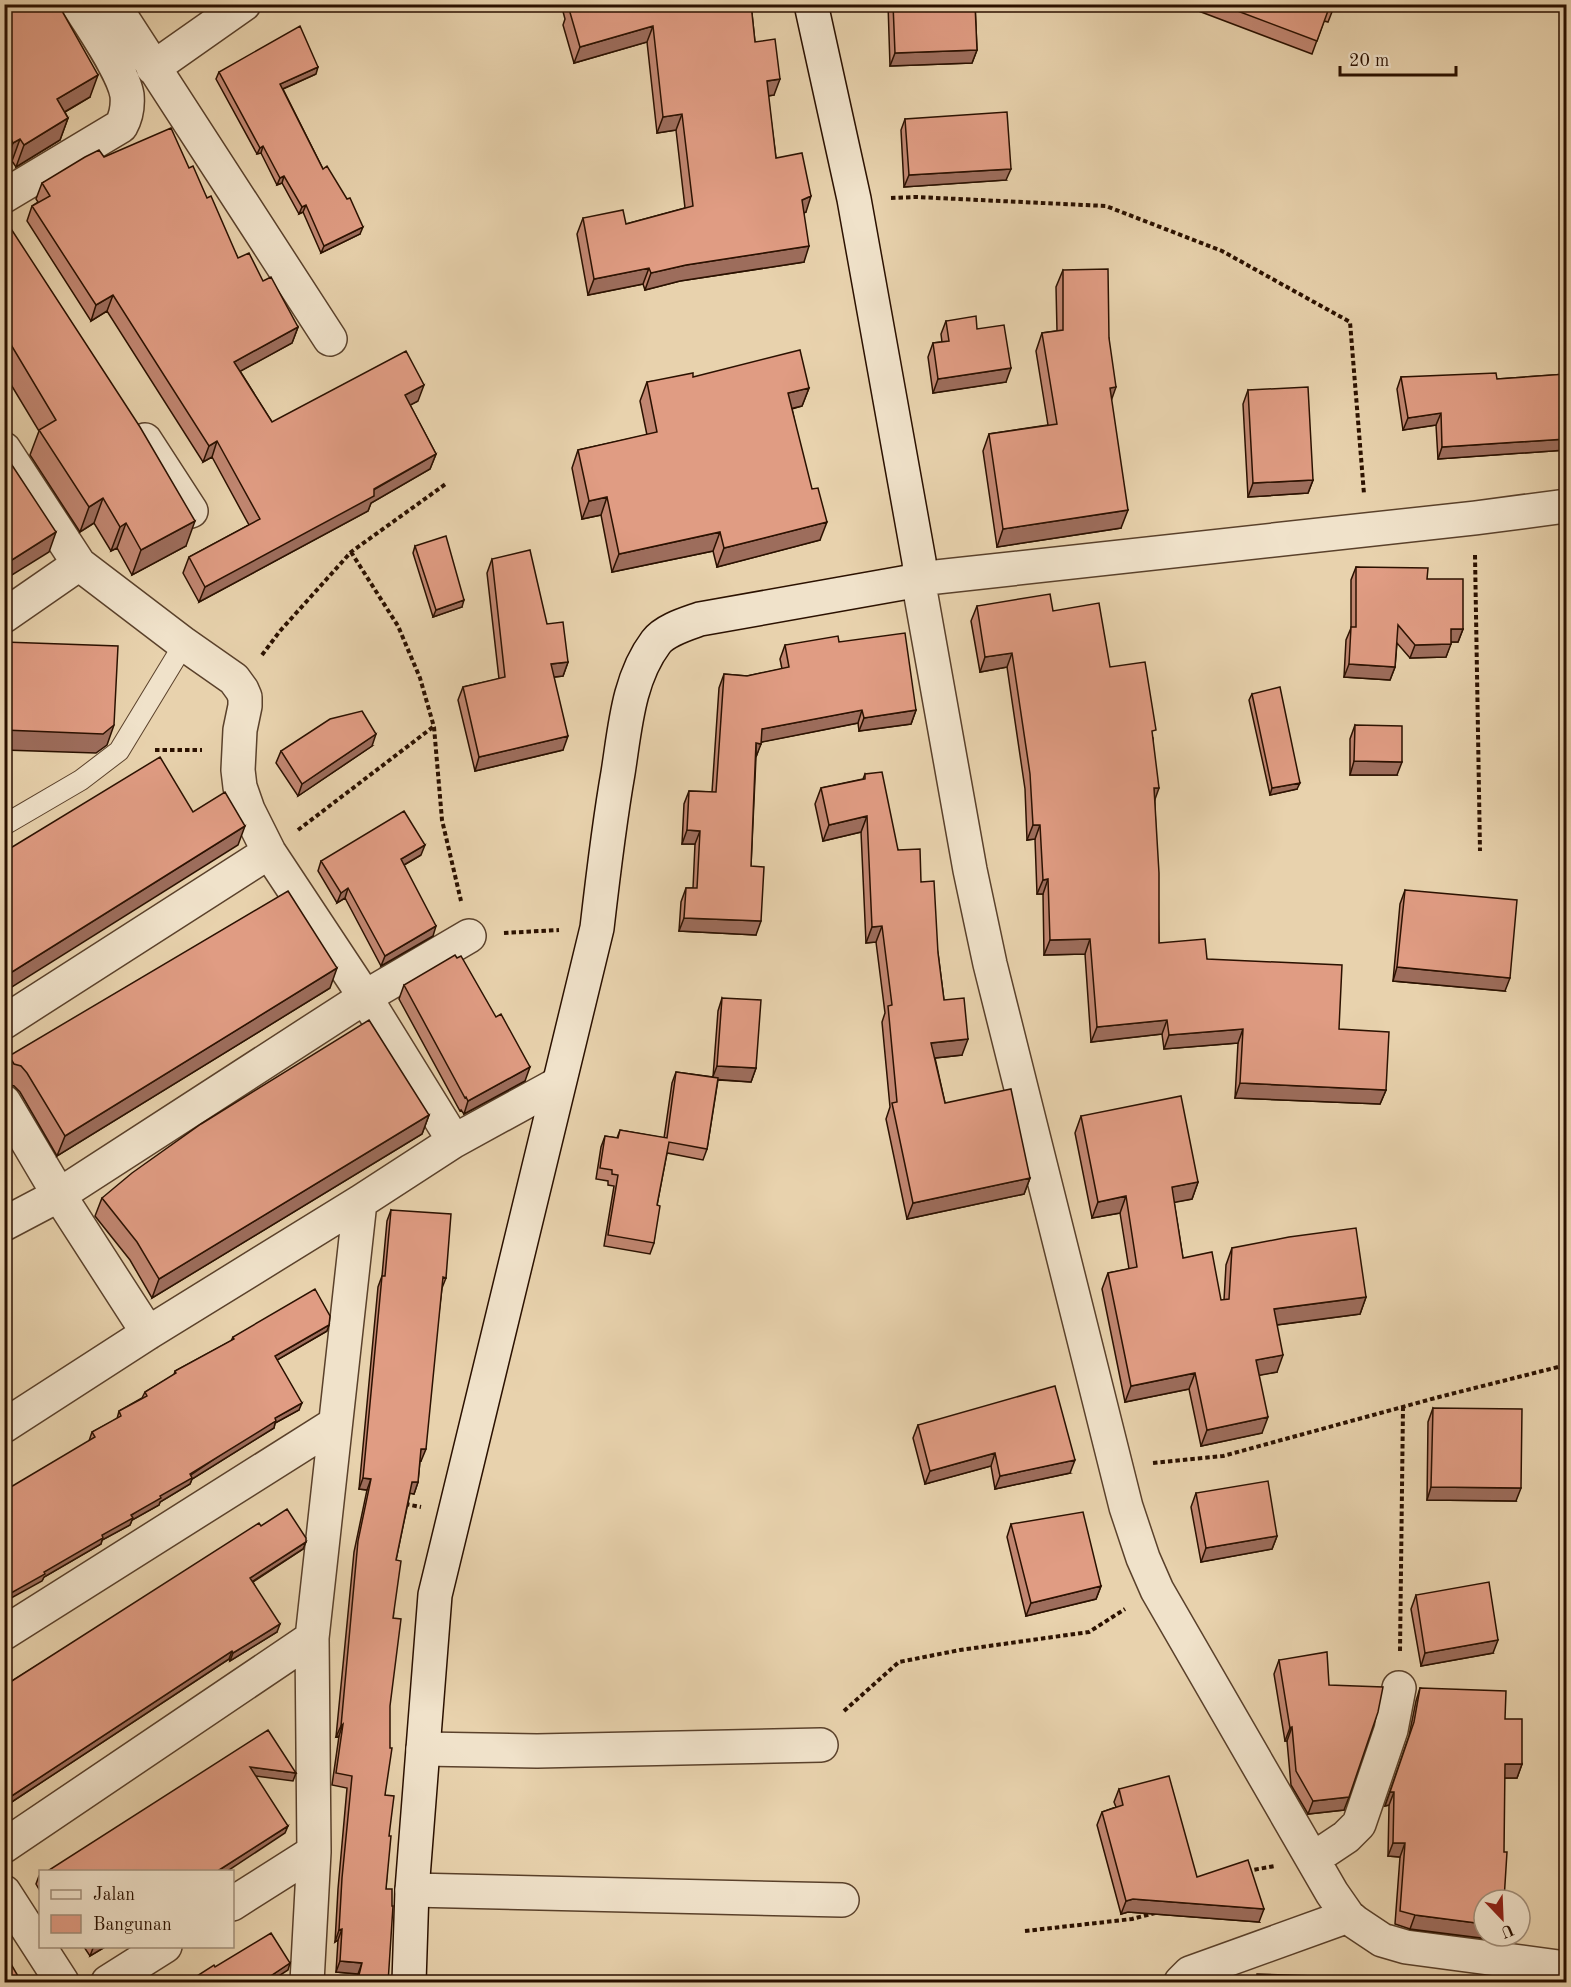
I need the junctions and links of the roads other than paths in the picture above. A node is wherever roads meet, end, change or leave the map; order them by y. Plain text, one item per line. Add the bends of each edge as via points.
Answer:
1 (78, 4) edge
2 (113, 4) edge
3 (244, 4) edge
4 (811, 4) edge
5 (153, 68) junction
6 (4, 196) edge
7 (330, 339) dead end
8 (127, 411) edge
9 (4, 449) edge
10 (1566, 506) edge
11 (191, 511) edge
12 (79, 564) junction
13 (918, 579) junction
14 (4, 616) edge
15 (184, 644) junction
16 (4, 825) edge
17 (269, 852) junction
18 (469, 936) road end
19 (365, 997) junction
20 (4, 1022) edge
21 (558, 1084) junction
22 (4, 1102) edge
23 (454, 1141) junction
24 (59, 1195) junction
25 (360, 1202) junction
26 (4, 1224) edge
27 (148, 1333) junction
28 (334, 1424) junction
29 (4, 1426) edge
30 (4, 1633) edge
31 (312, 1638) junction
32 (1400, 1688) road end
33 (822, 1745) dead end
34 (423, 1749) junction
35 (4, 1846) edge
36 (314, 1852) junction
37 (1313, 1859) junction
38 (412, 1890) junction
39 (4, 1892) edge
40 (842, 1900) dead end
41 (234, 1903) edge
42 (1348, 1916) junction
43 (39, 1947) edge
44 (40, 1948) edge
45 (163, 1948) edge
46 (1566, 1968) edge
47 (1493, 1970) edge
48 (62, 1983) edge
49 (108, 1983) edge
50 (307, 1983) edge
51 (409, 1983) edge
52 (1181, 1983) edge

1 - 6 street via 122,80 127,94 125,119 121,126
2 - 5 street
3 - 5 street
4 - 13 street via 854,199 919,561
5 - 7 street
8 - 11 street
9 - 12 street
10 - 13 street
12 - 14 street
12 - 15 street
13 - 21 street via 700,620 657,640 640,670 628,710 597,928
13 - 37 street via 990,964 1126,1507 1157,1590
15 - 16 lane via 119,751 81,780
15 - 17 street via 234,678 245,697 239,749 240,787
17 - 19 street
17 - 20 street
18 - 19 street
19 - 23 street
19 - 24 street
21 - 23 street
21 - 34 street via 435,1594
22 - 24 street
23 - 25 street
24 - 26 street
24 - 27 street
25 - 27 street
25 - 28 street
27 - 29 street
28 - 30 street
28 - 31 street
31 - 35 street
31 - 36 street
32 - 37 street via 1391,1730 1359,1824
33 - 34 street via 537,1752
34 - 38 street
36 - 41 street
36 - 50 street
37 - 42 street
38 - 40 street
38 - 51 street
39 - 43 street
42 - 47 street via 1382,1940
42 - 52 street via 1190,1973
44 - 48 street
45 - 49 street
46 - 47 street

